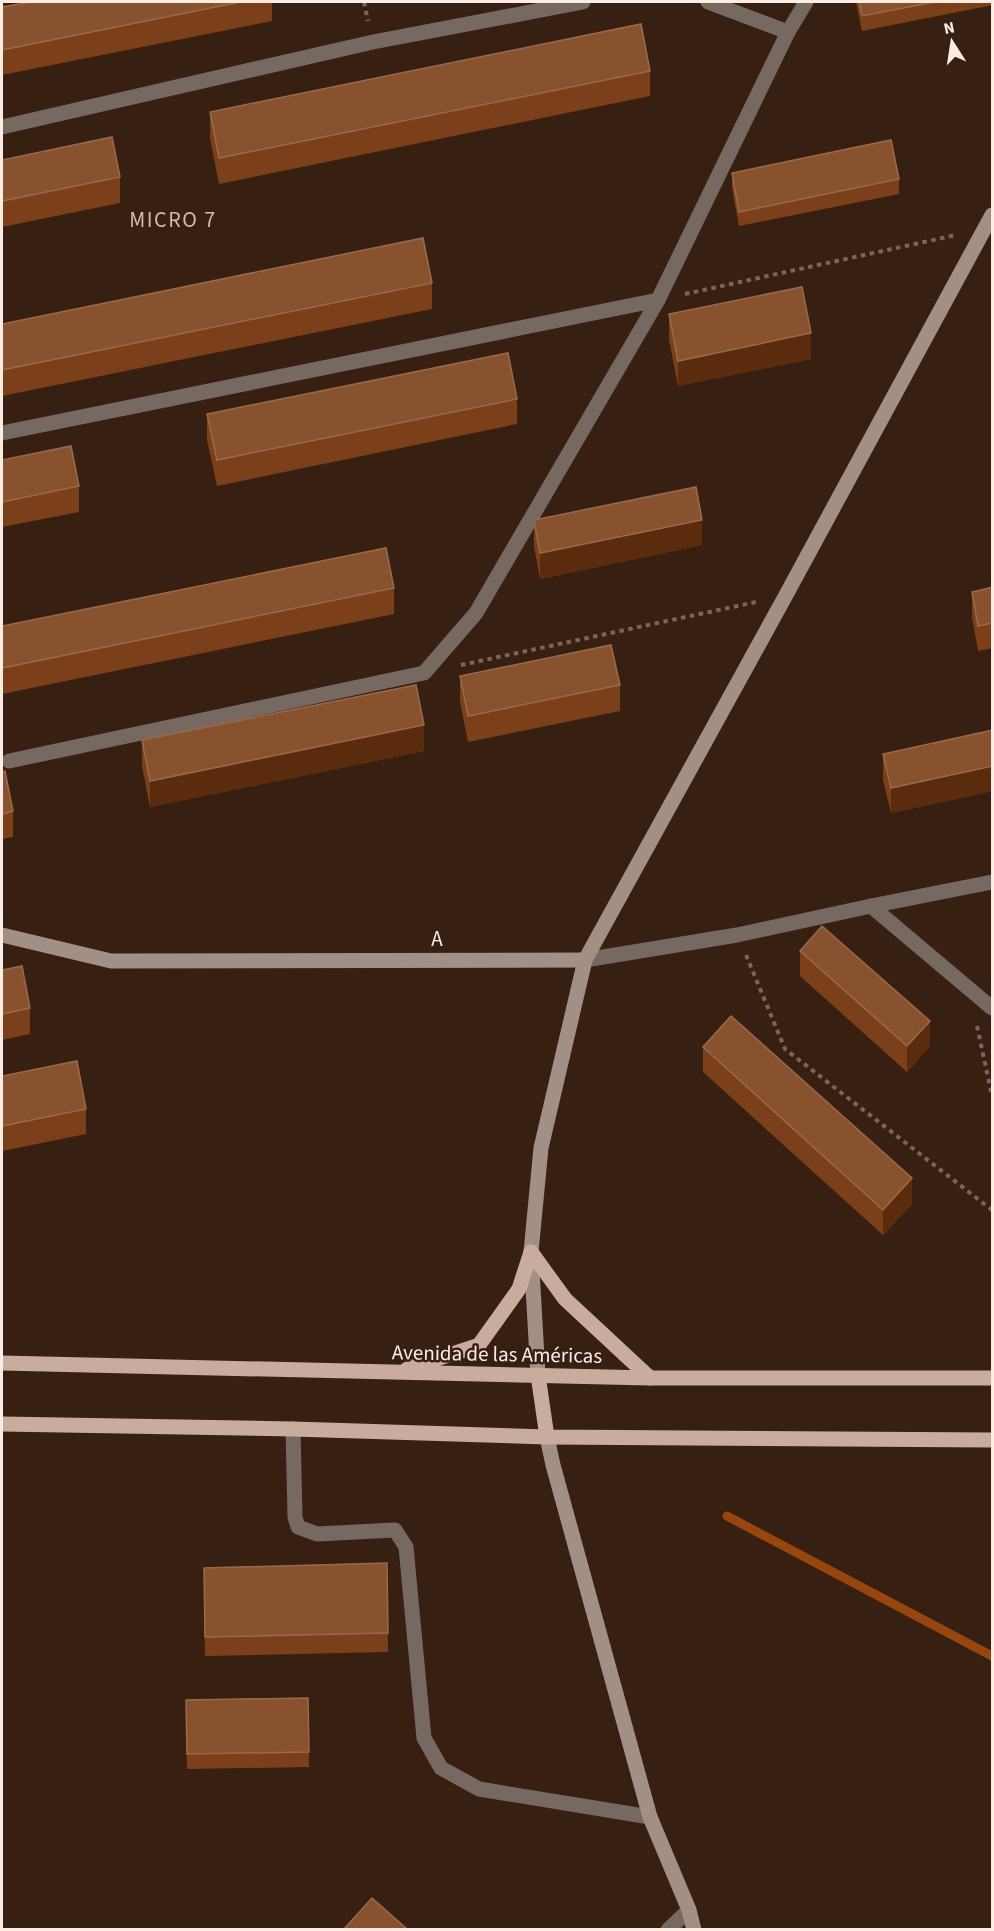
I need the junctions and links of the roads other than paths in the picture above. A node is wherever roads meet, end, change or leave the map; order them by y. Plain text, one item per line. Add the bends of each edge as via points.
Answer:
1 (583, 2) edge
2 (708, 2) edge
3 (806, 2) edge
4 (788, 32) junction
5 (2, 127) edge
6 (989, 222) edge
7 (658, 300) junction
8 (2, 433) edge
9 (9, 761) dead end
10 (993, 882) edge
11 (871, 906) junction
12 (2, 935) edge
13 (585, 960) junction
14 (993, 1008) edge
15 (531, 1252) junction
16 (2, 1363) edge
17 (397, 1373) junction
18 (538, 1375) junction
19 (650, 1378) junction
20 (993, 1378) edge
21 (2, 1424) edge
22 (293, 1429) junction
23 (547, 1437) junction
24 (993, 1440) edge
25 (650, 1817) junction
26 (689, 1910) junction
27 (668, 1929) edge
28 (694, 1929) edge

1 - 5 street via 373,42
2 - 4 street
3 - 4 street
4 - 7 street
6 - 13 street
7 - 8 street
7 - 9 street via 476,613 424,673
10 - 11 street, A
11 - 13 street, A via 737,935
11 - 14 street
12 - 13 street, A via 111,961
13 - 15 street via 541,1149
15 - 17 main road via 519,1290 479,1345
15 - 18 street
15 - 19 main road via 565,1299
16 - 17 main road, Avenida de las Américas
17 - 18 main road, Avenida de las Américas
18 - 19 main road, Avenida de las Américas
18 - 23 main road
19 - 20 main road, Avenida de las Américas
21 - 22 main road
22 - 23 main road
22 - 25 street via 298,1527 317,1534 395,1530 405,1547 424,1738 441,1768 479,1789
23 - 24 main road
23 - 25 street
25 - 26 street
26 - 27 street
26 - 28 street

